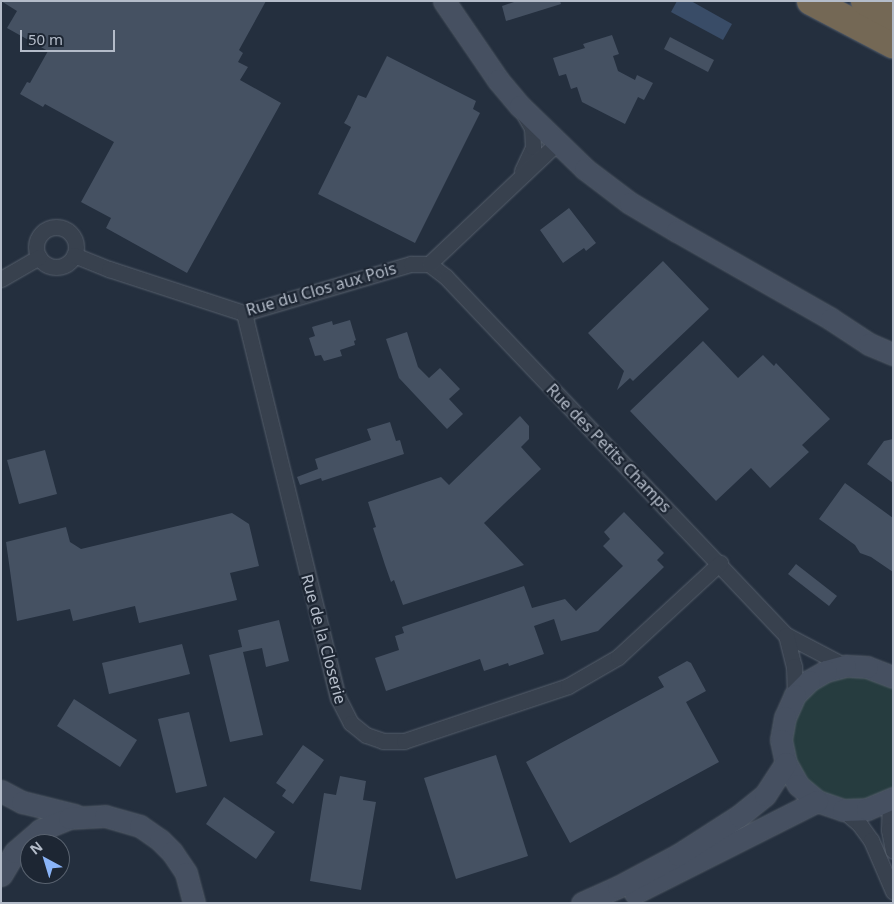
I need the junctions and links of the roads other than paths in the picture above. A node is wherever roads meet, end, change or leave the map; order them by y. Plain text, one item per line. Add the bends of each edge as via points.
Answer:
1 (444, 1) edge
2 (811, 1) edge
3 (865, 1) edge
4 (893, 16) edge
5 (893, 44) edge
6 (520, 106) junction
7 (558, 142) junction
8 (516, 182) junction
9 (74, 255) junction
10 (39, 257) junction
11 (429, 264) junction
12 (1, 279) edge
13 (244, 313) junction
14 (893, 354) edge
15 (720, 563) junction
16 (786, 635) junction
17 (845, 666) junction
18 (891, 674) edge
19 (795, 696) junction
20 (786, 763) junction
21 (1, 791) edge
22 (892, 800) edge
23 (817, 801) junction
24 (842, 810) junction
25 (80, 816) junction
26 (893, 851) edge
27 (1, 875) edge
28 (893, 891) edge
29 (194, 903) edge
30 (582, 903) edge
31 (612, 903) edge

1 - 6 main road via 498,80
2 - 5 highway
3 - 4 highway
6 - 7 main road
6 - 8 street via 532,128 533,147
7 - 8 street
7 - 14 main road via 585,169 630,203 832,319 869,344
8 - 11 street
9 - 10 street via 60,266 48,265
9 - 10 street via 75,243 69,232 52,227 38,238
9 - 13 street, Rue du Clos aux Pois
10 - 12 street
11 - 13 street, Rue du Clos aux Pois via 411,264
11 - 15 street, Rue des Petits Champs via 446,277
13 - 15 street, Rue de la Closerie via 338,698 350,723 366,735 383,741 404,741 568,686 618,657
15 - 16 street, Rue des Petits Champs
16 - 17 street, Rue des Petits Champs
16 - 19 street, Rue des Petits Champs via 794,666
17 - 18 main road via 867,666
17 - 19 main road via 826,671 809,681
19 - 20 main road via 784,724 782,740
20 - 23 main road via 798,784
20 - 30 main road via 765,795 739,816 678,855
21 - 25 main road via 22,802
22 - 24 main road via 867,809
22 - 26 street via 890,830
23 - 24 main road
23 - 31 main road via 688,868
24 - 28 street via 872,840
25 - 27 main road via 40,830 15,852
25 - 29 main road via 105,816 149,832 180,863

